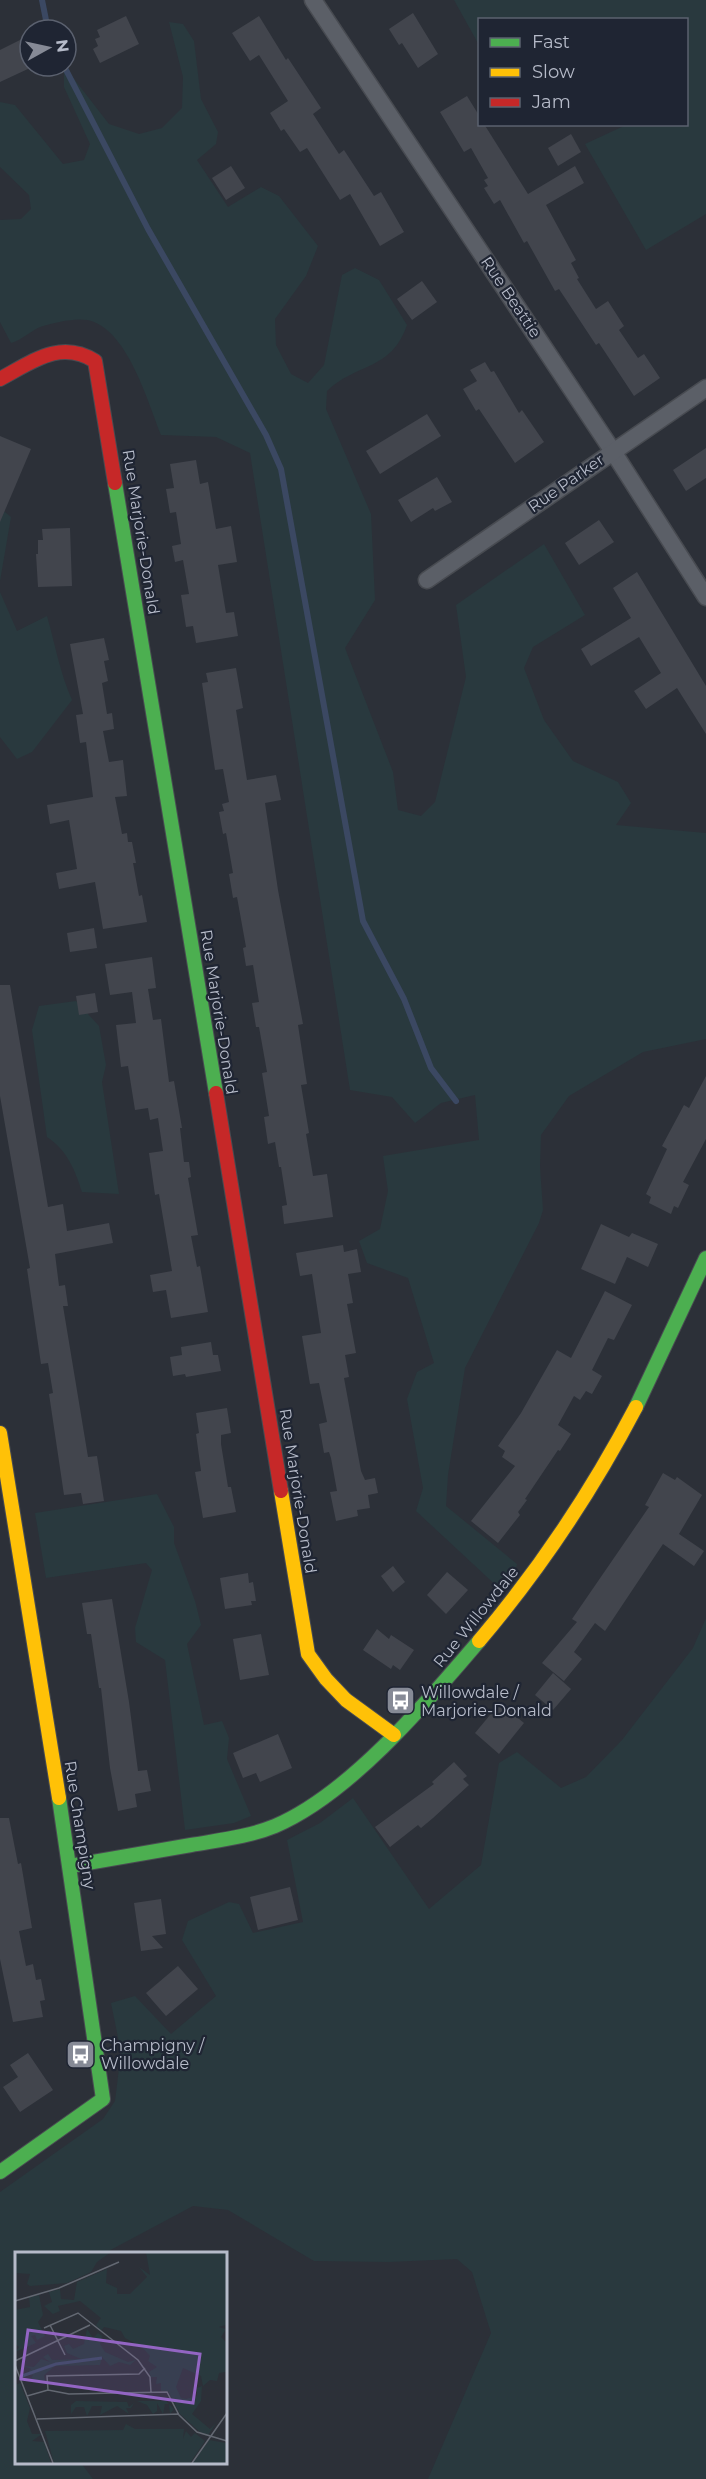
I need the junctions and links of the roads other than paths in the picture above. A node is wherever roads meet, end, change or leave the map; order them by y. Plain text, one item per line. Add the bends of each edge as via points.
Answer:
1 (313, 0) edge
2 (0, 379) edge
3 (706, 388) edge
4 (612, 450) junction
5 (427, 580) dead end
6 (706, 597) edge
7 (706, 1258) edge
8 (0, 1433) edge
9 (394, 1735) junction
10 (70, 1866) junction
11 (0, 2172) edge

1 - 4 street, Rue Beattie
2 - 9 street, Rue Marjorie-Donald via 68,348 85,352 94,361 308,1654 351,1706
3 - 4 street, Rue Parker
4 - 5 street, Rue Parker
4 - 6 street, Rue Beattie
7 - 9 street, Rue Willowdale via 653,1375 590,1489 502,1615
8 - 10 street, Rue Champigny
9 - 10 street, Rue Willowdale via 327,1795 252,1834
10 - 11 street, Rue Champigny via 103,2099

